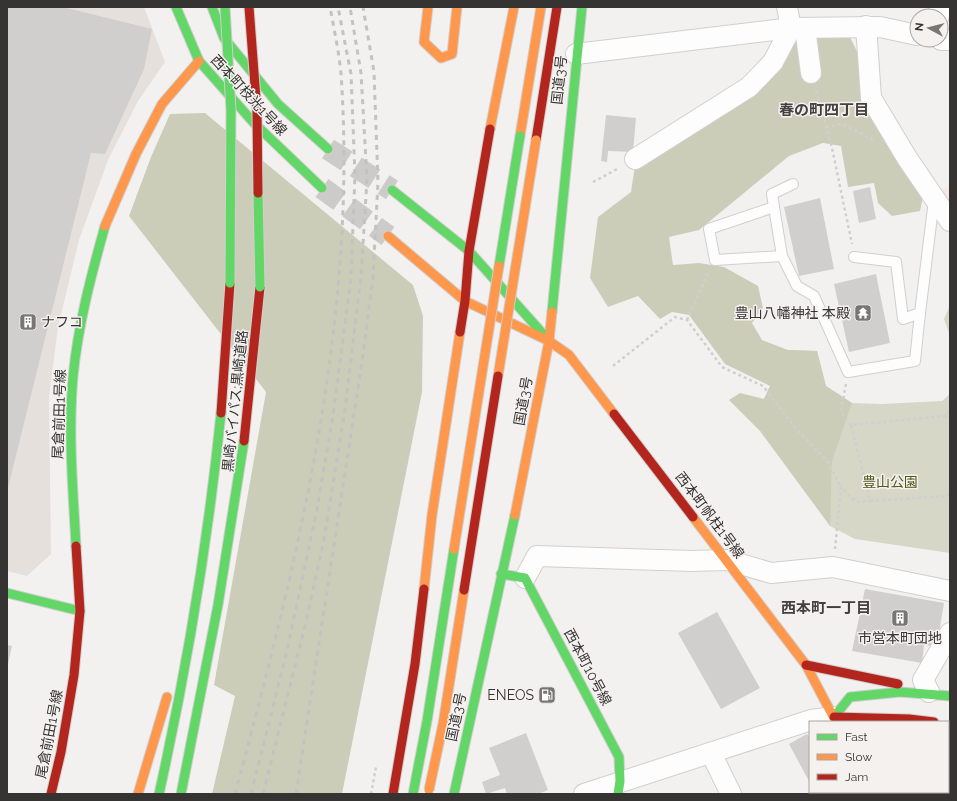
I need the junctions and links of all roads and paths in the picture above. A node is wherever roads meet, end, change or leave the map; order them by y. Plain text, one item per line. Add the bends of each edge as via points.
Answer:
1 (176, 7) edge
2 (212, 7) edge
3 (225, 7) edge
4 (249, 7) edge
5 (428, 7) edge
6 (457, 7) edge
7 (514, 7) edge
8 (541, 7) edge
9 (557, 7) edge
10 (582, 7) edge
11 (787, 7) edge
12 (866, 26) junction
13 (798, 28) junction
14 (909, 33) edge
15 (576, 54) junction
16 (199, 61) junction
17 (811, 73) joint
18 (826, 126) junction
19 (877, 145) dead end
20 (328, 149) tunnel mouth
21 (635, 159) joint
22 (593, 182) dead end
23 (793, 184) dead end
24 (322, 188) tunnel mouth
25 (392, 190) tunnel mouth
26 (935, 198) junction
27 (774, 207) junction
28 (950, 221) edge
29 (388, 236) tunnel mouth
30 (469, 251) junction
31 (782, 256) junction
32 (854, 257) joint
33 (715, 260) junction
34 (464, 301) junction
35 (920, 313) junction
36 (687, 320) junction
37 (549, 341) junction
38 (613, 366) dead end
39 (848, 372) junction
40 (950, 412) edge
41 (851, 425) junction
42 (841, 487) junction
43 (950, 493) edge
44 (870, 501) junction
45 (206, 546) junction
46 (727, 560) junction
47 (833, 568) junction
48 (501, 574) junction
49 (525, 578) junction
50 (950, 591) edge
51 (7, 593) edge
52 (80, 611) junction
53 (950, 633) edge
54 (175, 664) dead end
55 (806, 665) junction
56 (170, 687) dead end
57 (929, 692) junction
58 (950, 696) edge
59 (835, 720) edge
60 (864, 721) edge
61 (928, 721) edge
62 (711, 753) junction
63 (619, 788) edge
64 (51, 794) edge
65 (138, 794) edge
66 (159, 794) edge
67 (181, 794) edge
68 (393, 794) edge
69 (412, 794) edge
70 (428, 794) edge
71 (454, 794) edge
72 (584, 794) edge
73 (731, 794) edge

1 - 16 main road, 西本町枝光1号線
2 - 20 main road, 西本町枝光1号線 via 224,38 278,104
3 - 45 main road, 黒崎バイパス;黒崎道路, bridge via 231,125 230,283 222,418
4 - 67 main road, 黒崎バイパス;黒崎道路, bridge via 257,112 260,287 253,382 231,541
5 - 6 main road via 424,42 441,58 452,54
7 - 30 main road via 492,115
8 - 69 main road, bridge via 428,714
9 - 70 main road, bridge via 443,724
10 - 15 main road, 国道3号
11 - 13 street
12 - 13 street
12 - 14 street via 880,26
12 - 26 street via 871,98 907,158
13 - 15 street
13 - 17 street
13 - 21 street via 773,62 749,87
15 - 37 main road, 国道3号
16 - 24 main road, 西本町枝光1号線 via 254,124
16 - 52 main road, 尾倉前田1号線 via 162,104 136,154 107,221 86,293 73,377 71,461
17 - 18 path
18 - 19 path via 842,124 872,139
18 - 32 path
21 - 22 path
23 - 27 lane via 772,194
25 - 30 main road
26 - 28 street
26 - 35 lane
27 - 31 lane
27 - 33 lane via 709,229
29 - 34 main road
30 - 34 main road
30 - 37 main road
31 - 33 lane
31 - 39 lane via 797,286 814,296
32 - 35 lane via 896,262 903,319
33 - 36 path
34 - 37 main road
34 - 68 main road via 432,516 415,664
35 - 39 lane via 915,361
36 - 38 path via 675,317
36 - 42 path via 722,367 763,386 796,430 828,462
37 - 46 main road, 西本町帆柱1号線 via 569,355
37 - 48 main road, 国道3号 via 523,480
39 - 41 path via 840,411
40 - 41 path via 945,416
41 - 44 path
42 - 44 path via 856,502
42 - 47 path
43 - 44 path via 948,496
45 - 54 main road
45 - 66 main road, 黒崎バイパス;黒崎道路 via 187,658
46 - 47 street via 771,573
46 - 49 street via 691,562 538,556
46 - 55 main road, 西本町帆柱1号線
47 - 50 street
48 - 49 main road
48 - 71 main road, 国道3号
49 - 63 main road, 西本町10号線 via 619,757
51 - 52 main road
52 - 64 main road, 尾倉前田1号線 via 61,752
53 - 57 street via 923,680
55 - 57 main road
55 - 59 main road, 西本町帆柱1号線
56 - 65 main road
57 - 58 main road
57 - 59 main road via 874,693 850,697
59 - 60 main road
59 - 62 street via 811,720
60 - 61 main road via 912,718
62 - 63 street
62 - 73 street
63 - 72 street

